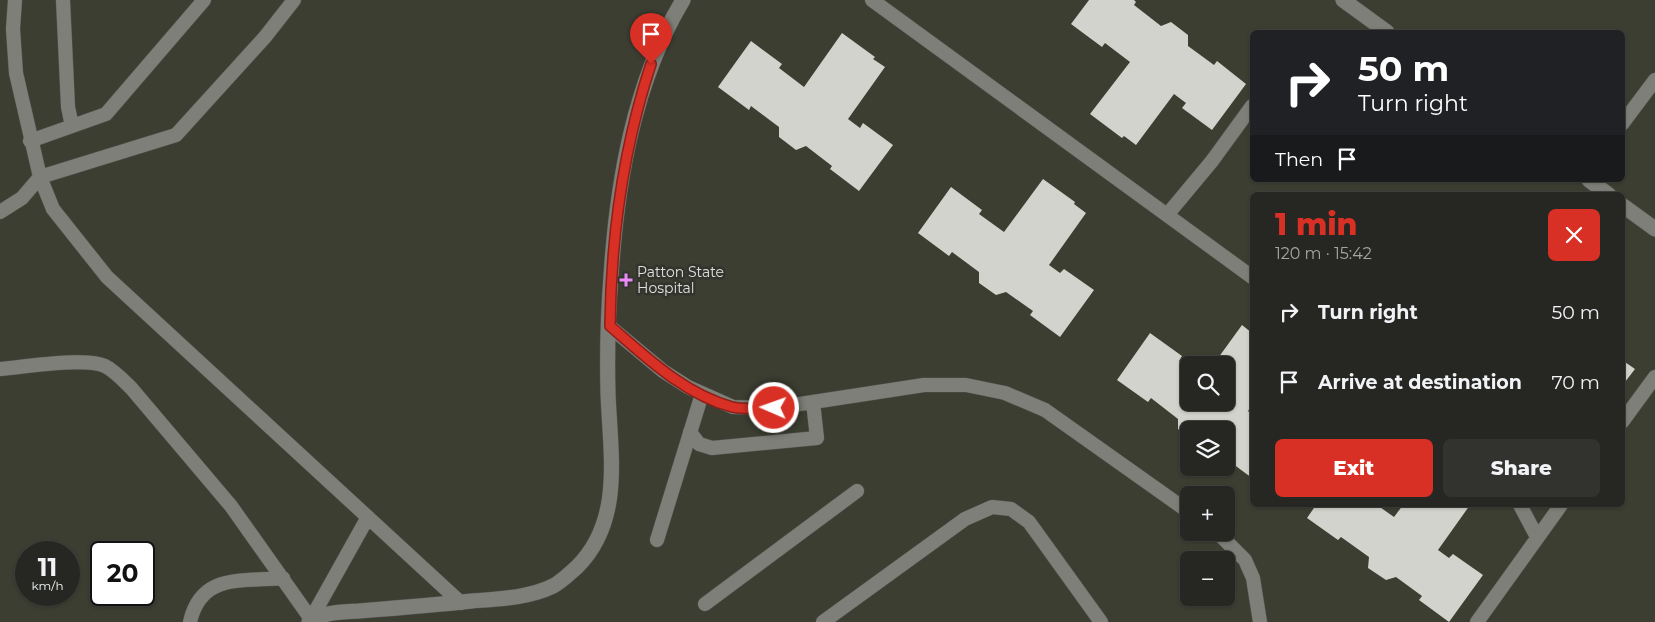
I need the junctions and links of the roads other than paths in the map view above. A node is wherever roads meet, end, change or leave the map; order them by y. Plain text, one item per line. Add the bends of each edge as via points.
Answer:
1 (15, 0) edge
2 (63, 0) edge
3 (204, 0) edge
4 (294, 0) edge
5 (683, 0) edge
6 (872, 0) edge
7 (1343, 0) edge
8 (1384, 30) edge
9 (1655, 80) edge
10 (1250, 109) edge
11 (1625, 120) edge
12 (72, 126) junction
13 (30, 141) junction
14 (40, 177) junction
15 (1592, 182) edge
16 (1605, 192) edge
17 (1625, 207) edge
18 (0, 212) edge
19 (1167, 215) junction
20 (1655, 229) edge
21 (1250, 276) edge
22 (610, 326) junction
23 (0, 369) edge
24 (1655, 377) edge
25 (702, 394) junction
26 (813, 402) junction
27 (1625, 418) edge
28 (690, 432) junction
29 (856, 491) dead end
30 (1180, 506) edge
31 (1521, 507) edge
32 (1560, 507) edge
33 (368, 516) junction
34 (1537, 538) junction
35 (656, 540) dead end
36 (1226, 541) edge
37 (283, 578) junction
38 (461, 602) junction
39 (704, 604) dead end
40 (310, 621) edge
41 (190, 622) edge
42 (823, 622) edge
43 (1101, 622) edge
44 (1260, 622) edge
45 (1477, 622) edge

1 - 13 lane via 12,29 16,73
2 - 12 lane via 68,107
3 - 12 lane via 106,114
4 - 14 lane via 265,37 176,135
5 - 22 street via 656,49 628,150 610,276
6 - 19 lane
7 - 8 street
9 - 11 lane
10 - 19 lane
12 - 13 lane
13 - 14 lane
14 - 18 lane via 22,198
14 - 33 lane via 53,209 107,277
15 - 16 street
17 - 20 street
19 - 21 lane
22 - 25 lane via 663,370
22 - 38 street via 608,391 612,477 609,510 598,539 578,566 554,586 529,594
23 - 37 lane via 89,362 105,366 116,374 231,506
24 - 27 lane
25 - 26 lane via 733,407 774,408
25 - 28 lane
26 - 28 lane via 817,438 712,448 699,444
26 - 30 lane via 924,385 966,385 1005,393 1045,410
28 - 35 lane
29 - 39 lane
31 - 34 lane
32 - 34 lane
33 - 38 lane
33 - 40 lane
34 - 45 lane
36 - 44 lane via 1245,560 1253,578
37 - 40 lane
37 - 41 lane via 214,585 201,594
38 - 40 street via 336,613
42 - 43 lane via 965,519 992,507 1011,509 1029,522

